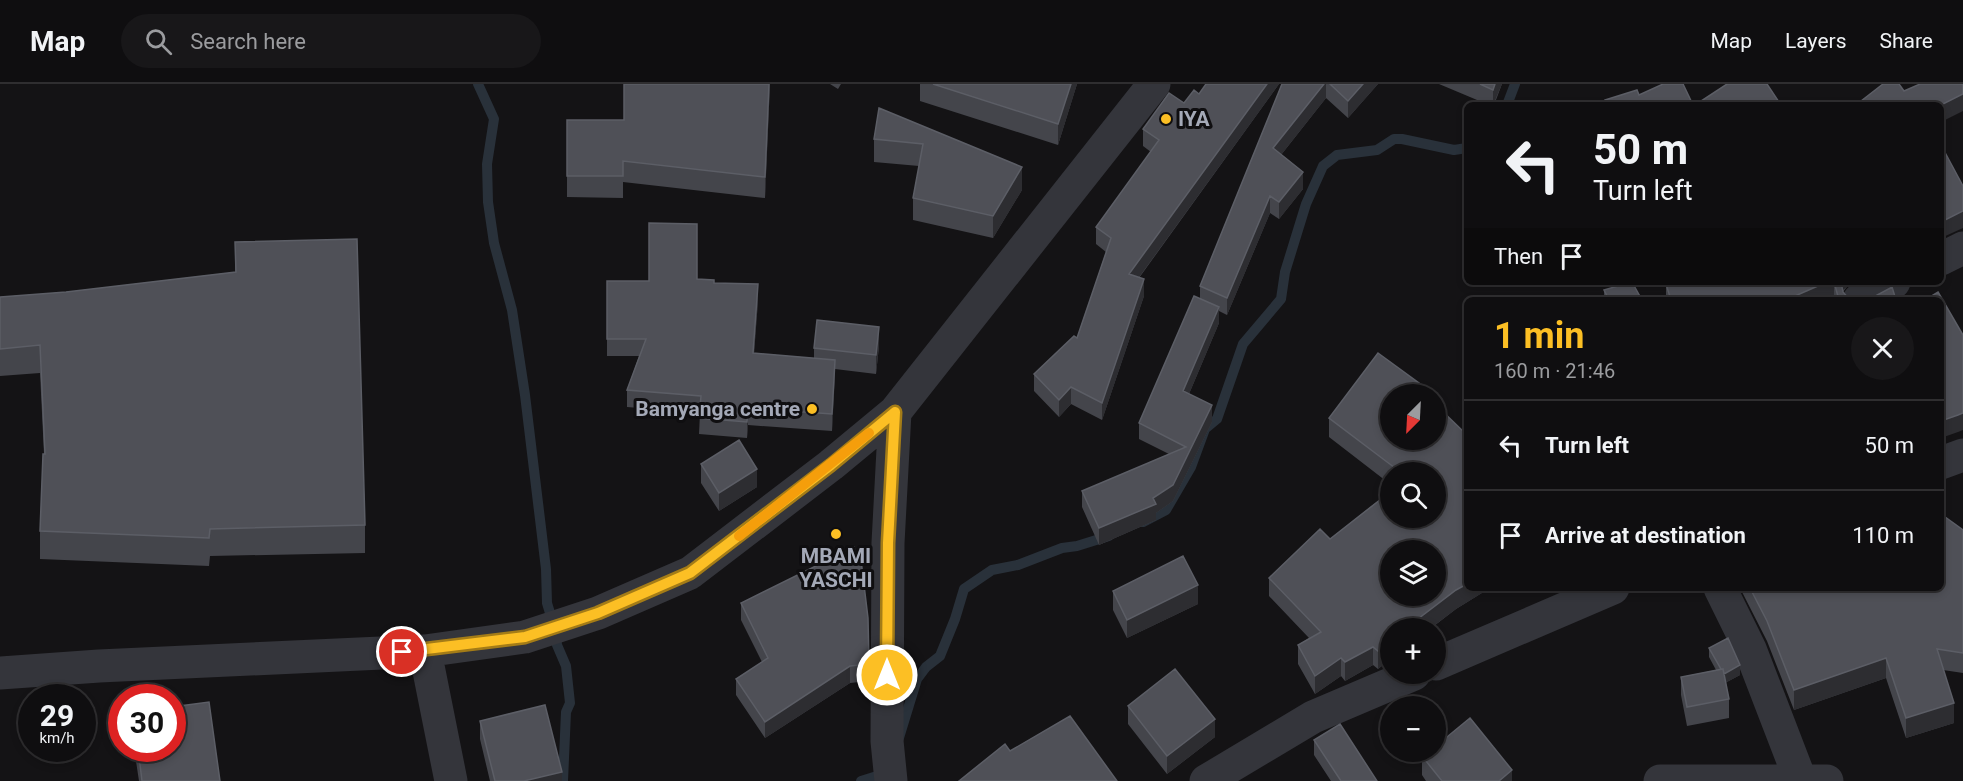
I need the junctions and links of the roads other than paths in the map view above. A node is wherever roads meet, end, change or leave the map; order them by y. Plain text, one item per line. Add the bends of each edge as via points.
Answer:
1 (1154, 84) edge
2 (1963, 248) edge
3 (1944, 258) edge
4 (1888, 285) edge
5 (1864, 297) edge
6 (895, 412) junction
7 (1963, 455) edge
8 (1944, 462) edge
9 (1606, 591) edge
10 (1721, 591) edge
11 (425, 651) junction
12 (1446, 660) edge
13 (0, 673) edge
14 (1391, 684) edge
15 (1814, 780) edge
16 (451, 781) edge
17 (891, 781) edge
18 (1206, 781) edge
19 (1660, 781) edge

1 - 6 street
2 - 3 street
4 - 5 street
6 - 11 street via 690,573 598,613 525,637
6 - 17 street via 888,543 887,741
7 - 8 street
9 - 12 street
10 - 15 street
11 - 13 street
11 - 16 street
14 - 18 street via 1314,717
15 - 19 street

